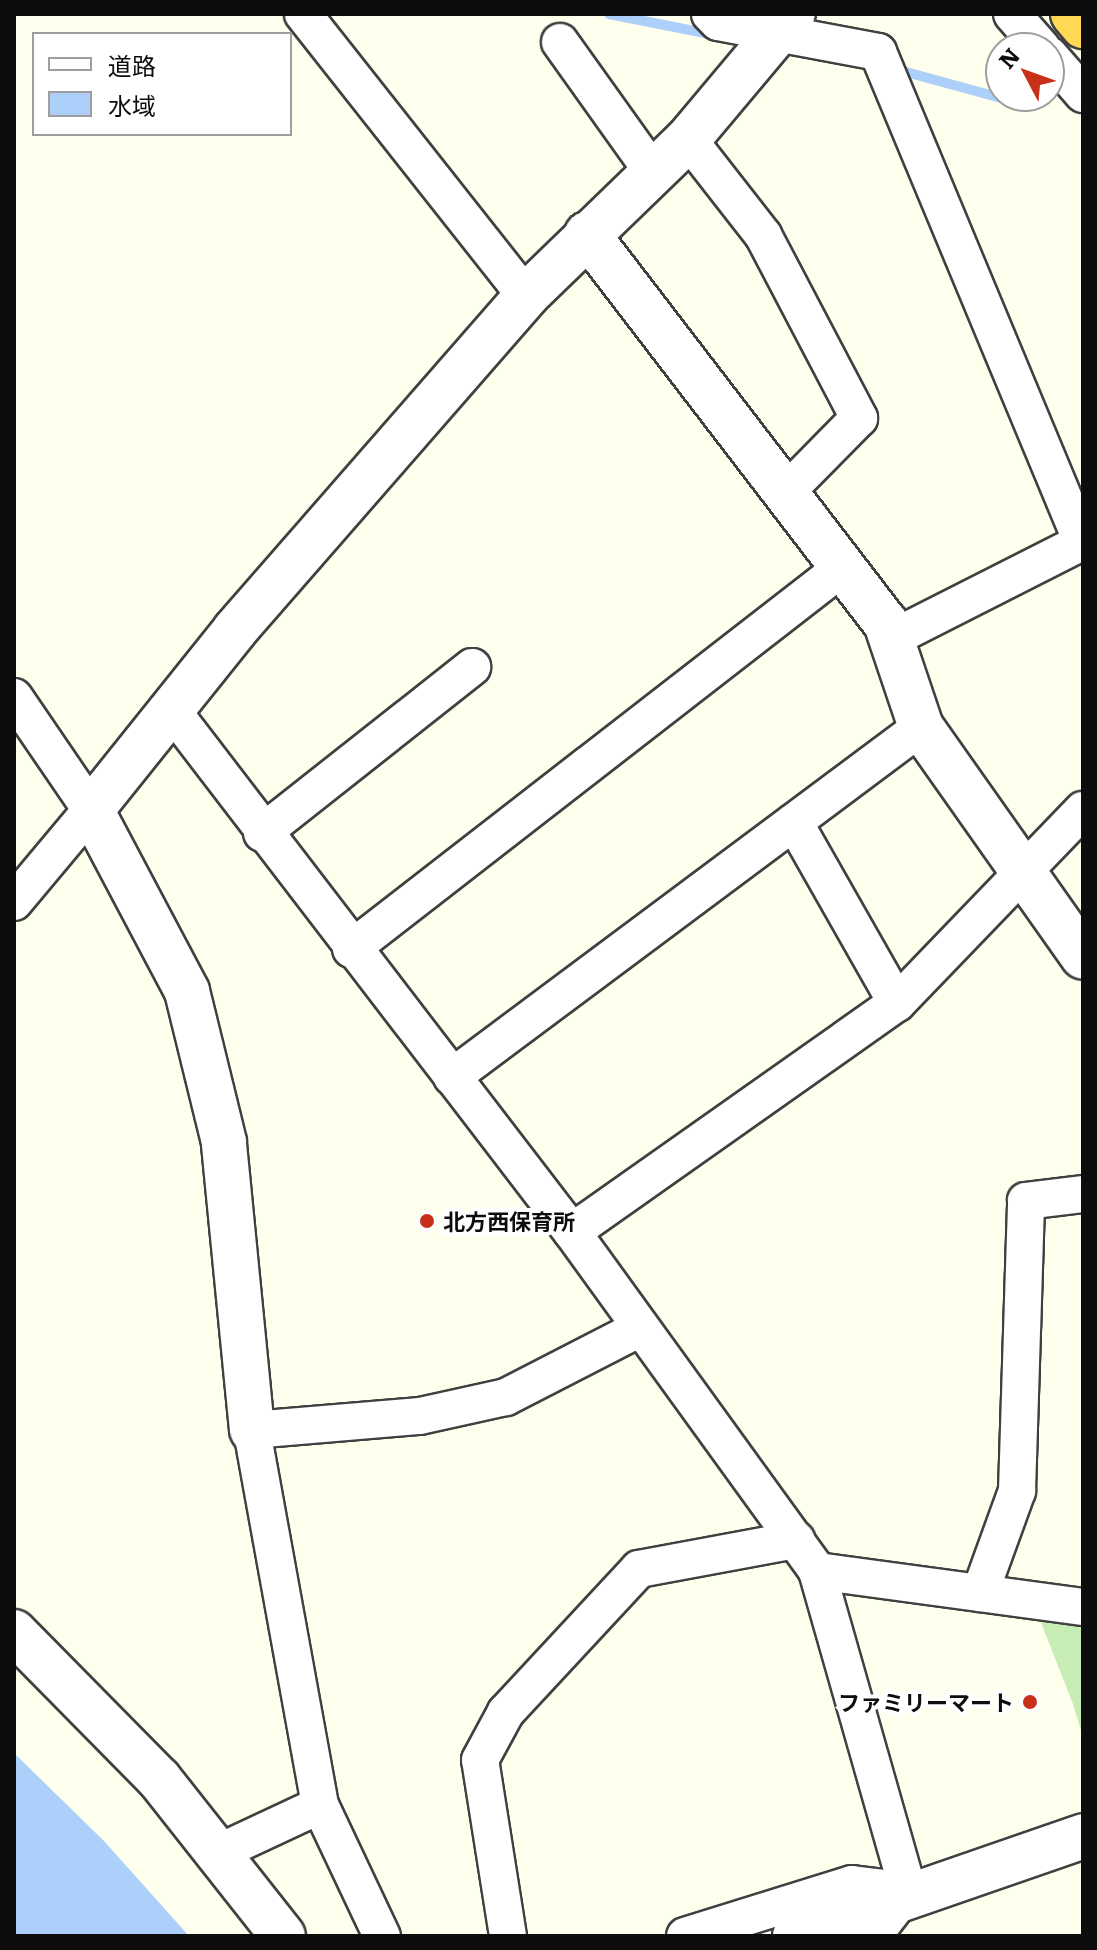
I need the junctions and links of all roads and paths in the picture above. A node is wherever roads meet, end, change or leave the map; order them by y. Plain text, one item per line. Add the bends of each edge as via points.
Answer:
1 (303, 14) edge
2 (710, 14) edge
3 (1012, 14) edge
4 (1073, 14) edge
5 (787, 22) edge
6 (1083, 26) edge
7 (1028, 32) edge
8 (560, 42) dead end
9 (1065, 73) edge
10 (1083, 94) edge
11 (688, 139) junction
12 (652, 171) junction
13 (587, 234) junction
14 (526, 296) junction
15 (786, 492) junction
16 (843, 567) junction
17 (893, 638) junction
18 (472, 667) dead end
19 (170, 708) junction
20 (19, 718) edge
21 (921, 727) junction
22 (91, 810) junction
23 (1083, 810) edge
24 (794, 822) junction
25 (262, 833) junction
26 (1027, 875) junction
27 (14, 902) edge
28 (1071, 918) edge
29 (351, 949) junction
30 (1083, 957) edge
31 (897, 1003) junction
32 (452, 1077) junction
33 (1083, 1194) edge
34 (572, 1232) junction
35 (640, 1328) junction
36 (252, 1430) junction
37 (796, 1540) junction
38 (817, 1571) junction
39 (980, 1593) junction
40 (1083, 1607) edge
41 (14, 1632) edge
42 (320, 1805) junction
43 (1083, 1836) edge
44 (222, 1851) junction
45 (908, 1891) junction
46 (283, 1936) edge
47 (382, 1936) edge
48 (508, 1936) edge
49 (685, 1936) edge
50 (795, 1936) edge
51 (873, 1936) edge

1 - 14 street
2 - 5 street via 718,22
3 - 7 street
4 - 6 highway
5 - 11 street
5 - 17 street via 878,52 1082,542
8 - 12 street
9 - 10 street
11 - 12 street
11 - 15 street via 763,235 859,418
12 - 13 street
13 - 14 street
13 - 15 street
14 - 19 street
15 - 16 street
16 - 17 street
16 - 29 street
17 - 21 street
18 - 25 street
19 - 22 street
19 - 25 street
20 - 22 street
21 - 24 street
21 - 26 street
22 - 27 street
22 - 36 street via 187,991 224,1142
23 - 26 street
24 - 31 street
24 - 32 street
25 - 29 street
26 - 28 street
26 - 31 street
28 - 30 street
29 - 32 street
31 - 34 street
32 - 34 street
33 - 39 street via 1026,1201 1017,1491
34 - 35 street
35 - 36 street via 506,1397 420,1416
35 - 37 street
36 - 42 street
37 - 38 street
37 - 48 street via 639,1569 506,1712 480,1760
38 - 39 street
38 - 45 street
39 - 40 street
41 - 44 street
42 - 44 street
42 - 47 street
43 - 45 street
44 - 46 street
45 - 49 street via 852,1884
45 - 50 street
45 - 51 street

